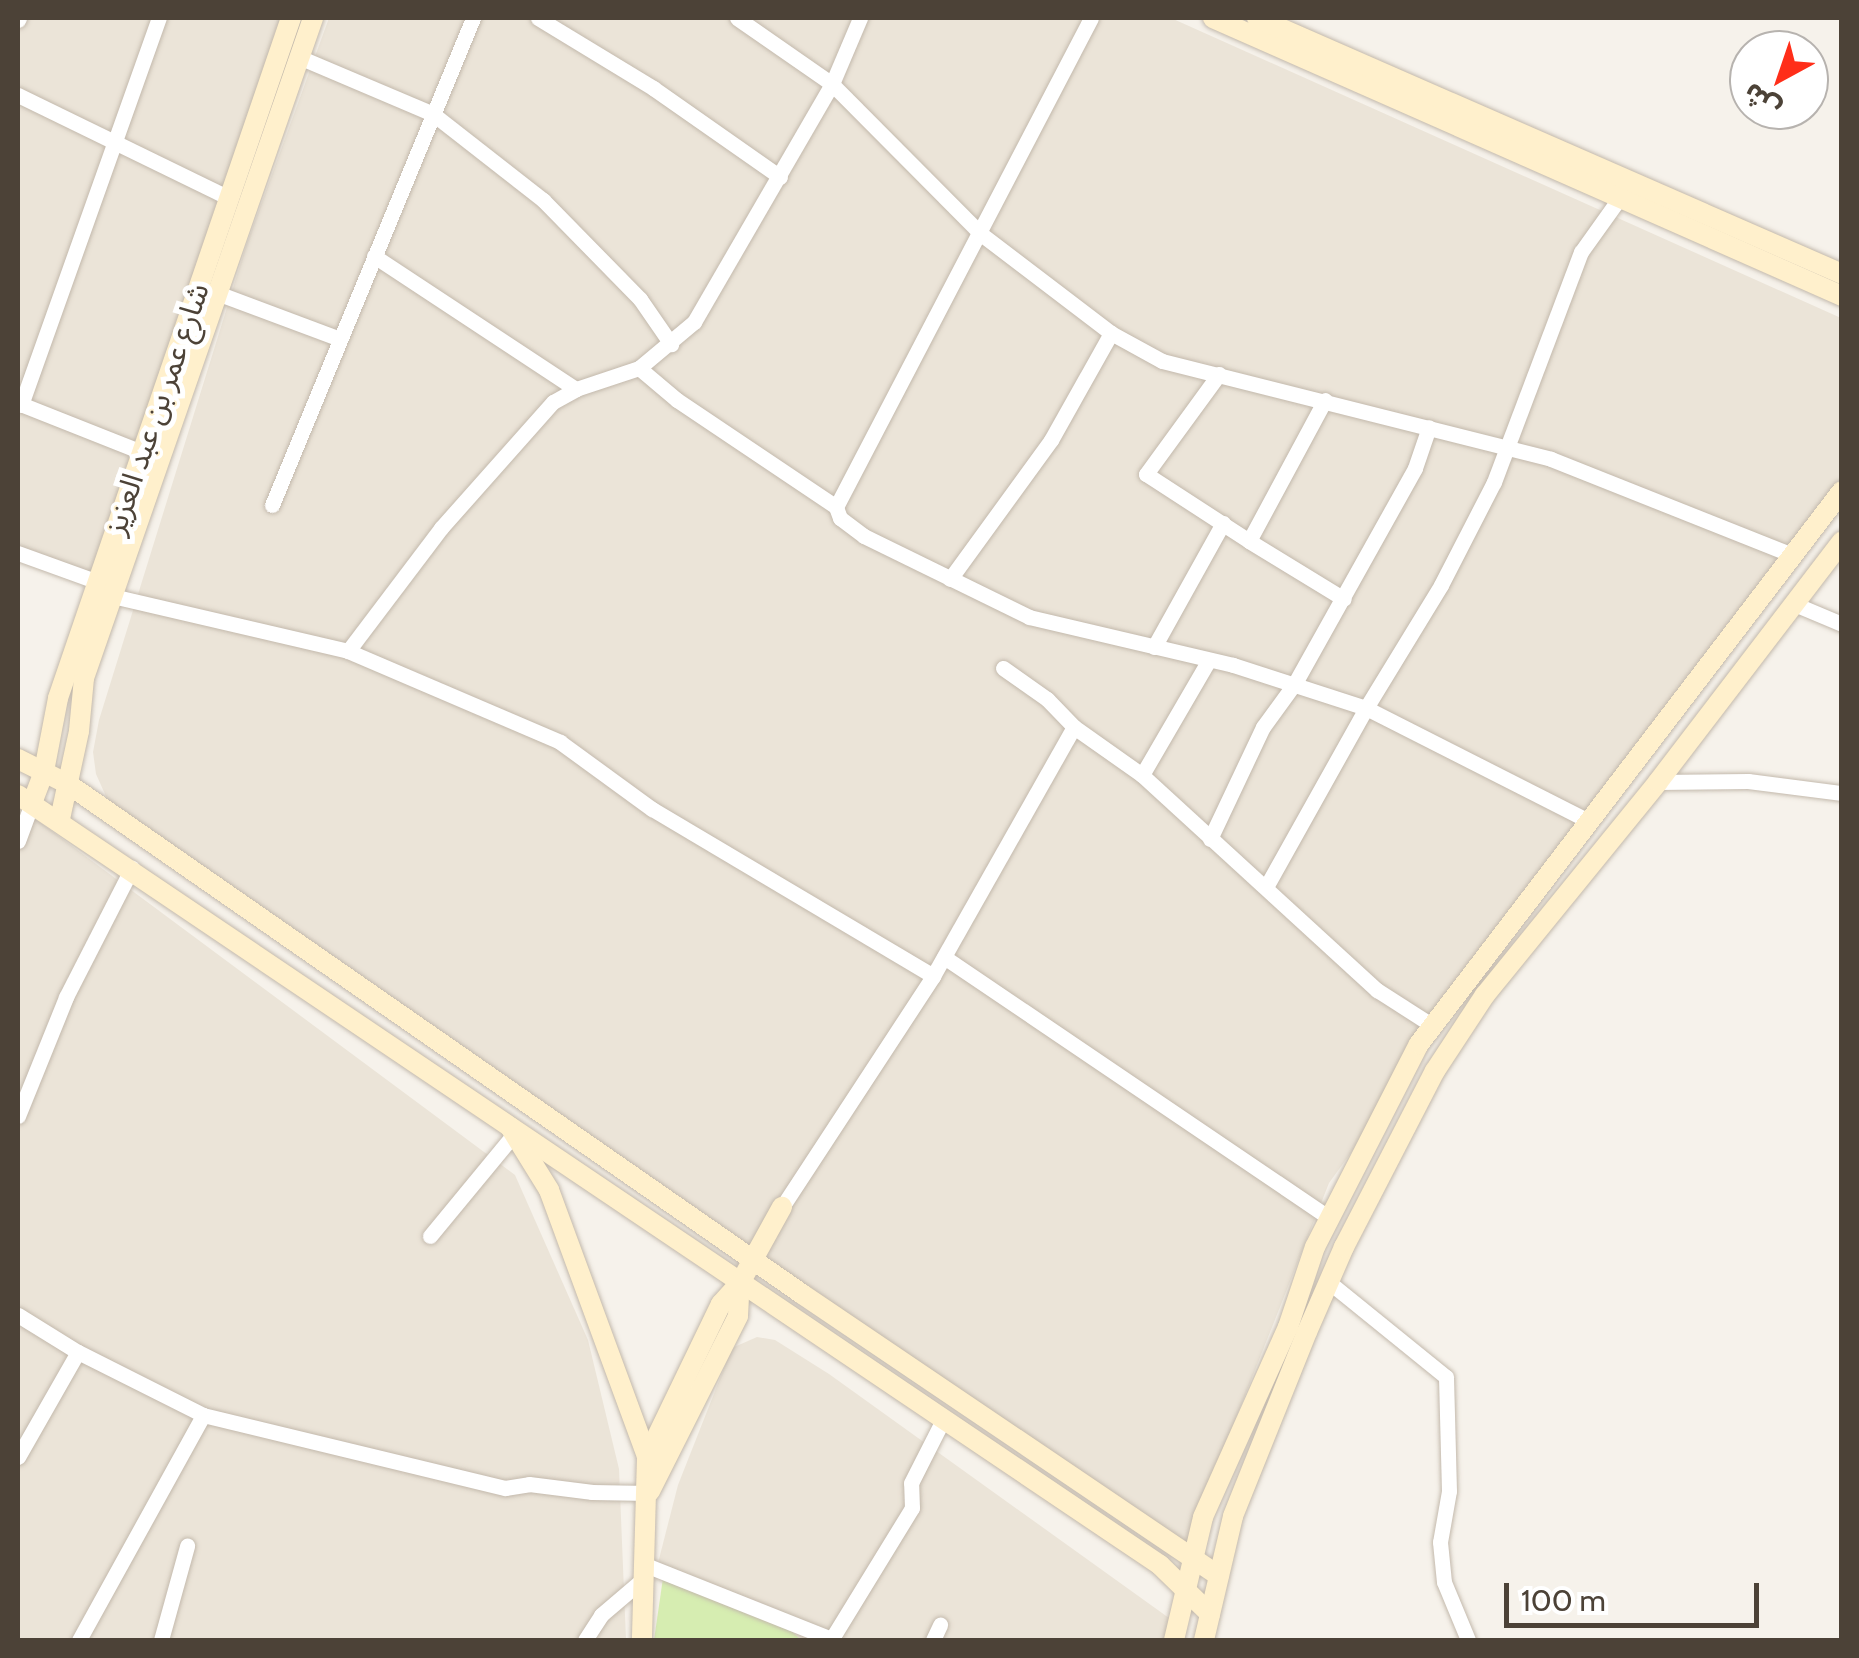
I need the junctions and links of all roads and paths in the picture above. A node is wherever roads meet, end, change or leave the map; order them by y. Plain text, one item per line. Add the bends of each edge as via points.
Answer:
1 (159, 18) edge
2 (291, 18) edge
3 (312, 18) edge
4 (473, 18) edge
5 (538, 18) edge
6 (737, 18) edge
7 (860, 18) edge
8 (1091, 18) edge
9 (1214, 18) edge
10 (1257, 18) edge
11 (299, 57) junction
12 (832, 84) junction
13 (18, 96) edge
14 (433, 114) junction
15 (117, 144) junction
16 (780, 177) junction
17 (1621, 196) junction
18 (229, 198) junction
19 (981, 234) junction
20 (374, 256) junction
21 (1842, 274) edge
22 (216, 293) junction
23 (1842, 296) edge
24 (1111, 333) junction
25 (340, 339) junction
26 (671, 344) junction
27 (639, 368) junction
28 (1219, 374) junction
29 (576, 389) junction
30 (1325, 400) junction
31 (19, 404) edge
32 (1428, 427) junction
33 (1506, 448) junction
34 (142, 452) junction
35 (1842, 491) edge
36 (272, 505) dead end
37 (836, 507) junction
38 (1222, 523) junction
39 (1249, 541) junction
40 (1840, 546) edge
41 (18, 553) edge
42 (1792, 555) junction
43 (950, 578) junction
44 (105, 589) junction
45 (1344, 600) junction
46 (1792, 603) junction
47 (1842, 624) edge
48 (1154, 648) junction
49 (348, 651) junction
50 (1209, 660) junction
51 (1003, 668) dead end
52 (1295, 683) junction
53 (1366, 708) junction
54 (1074, 727) junction
55 (18, 759) edge
56 (44, 770) junction
57 (1142, 775) junction
58 (1658, 782) junction
59 (68, 784) junction
60 (1842, 793) edge
61 (25, 799) edge
62 (60, 819) junction
63 (1587, 820) junction
64 (1210, 839) junction
65 (18, 841) edge
66 (132, 868) junction
67 (1266, 887) junction
68 (944, 957) junction
69 (933, 976) junction
70 (1433, 1026) junction
71 (18, 1116) edge
72 (510, 1127) junction
73 (782, 1207) joint
74 (1330, 1218) junction
75 (430, 1236) dead end
76 (754, 1260) junction
77 (1330, 1283) junction
78 (740, 1284) junction
79 (18, 1315) edge
80 (78, 1352) junction
81 (203, 1415) junction
82 (943, 1420) junction
83 (647, 1457) junction
84 (18, 1458) edge
85 (649, 1493) junction
86 (187, 1546) dead end
87 (1196, 1559) junction
88 (642, 1572) junction
89 (1219, 1576) junction
90 (1187, 1592) junction
91 (1210, 1614) junction
92 (79, 1640) edge
93 (161, 1640) edge
94 (585, 1640) edge
95 (642, 1640) edge
96 (830, 1640) edge
97 (1174, 1640) edge
98 (1204, 1640) edge
99 (1468, 1640) edge

1 - 15 street
2 - 18 main road, شارع عمر بن عبد العزيز
3 - 11 main road
4 - 14 street
5 - 16 street
6 - 12 street
7 - 12 street
8 - 19 street
9 - 17 main road
10 - 21 main road
11 - 14 street
11 - 22 main road
12 - 16 street
12 - 19 street
13 - 15 street
14 - 20 street
14 - 26 street via 543,200 640,299
15 - 18 street
15 - 31 street
16 - 26 street via 694,322
17 - 23 main road
17 - 33 street via 1581,252
18 - 34 main road, شارع عمر بن عبد العزيز
19 - 24 street
19 - 37 street
20 - 25 street
20 - 29 street
22 - 25 street
22 - 44 main road
24 - 28 street via 1162,361
24 - 43 street via 1051,440
25 - 36 street
26 - 27 street
27 - 29 street
27 - 37 street
28 - 30 street
28 - 38 street via 1146,474
29 - 49 street via 553,402 441,528
30 - 32 street
30 - 39 street
31 - 34 street
32 - 33 street
32 - 45 street via 1415,468
33 - 42 street via 1551,459
33 - 53 street via 1441,585
34 - 44 main road, شارع عمر بن عبد العزيز
35 - 42 main road
37 - 43 street via 864,536
38 - 39 street
38 - 48 street
39 - 45 street
40 - 46 main road
41 - 44 street
42 - 63 main road
43 - 48 street via 1029,617
44 - 49 street
44 - 56 main road, شارع عمر بن عبد العزيز via 58,698
44 - 59 main road
45 - 52 street
46 - 47 street
46 - 58 main road
48 - 50 street
49 - 69 street via 560,742 652,809
50 - 52 street
50 - 57 street
51 - 54 street
52 - 53 street
52 - 64 street via 1263,727
53 - 63 street
53 - 67 street
54 - 57 street
54 - 68 street
55 - 56 main road
56 - 59 main road
56 - 61 main road, شارع عمر بن عبد العزيز
57 - 64 street
58 - 60 street via 1748,781
58 - 77 main road via 1475,1010 1435,1070
59 - 62 main road
59 - 76 main road
61 - 62 main road
61 - 65 street
62 - 66 main road
63 - 70 main road
64 - 67 street
66 - 71 street via 66,997
66 - 72 main road
67 - 70 street via 1377,990
68 - 69 street
68 - 74 street
69 - 73 street
70 - 74 main road
72 - 75 street
72 - 78 main road
72 - 83 main road via 549,1190
73 - 76 main road
74 - 87 main road via 1203,1517
76 - 78 main road
76 - 87 main road
77 - 89 main road via 1233,1516
77 - 99 street via 1446,1377 1449,1491 1440,1542 1444,1582
78 - 82 main road
78 - 83 main road via 721,1304
78 - 85 main road via 738,1316
79 - 80 street
80 - 81 street
80 - 84 street
81 - 85 street via 505,1488
81 - 92 street
82 - 90 main road via 1160,1565
82 - 96 street via 911,1483 912,1508
83 - 85 main road
85 - 88 main road
86 - 93 street
87 - 89 main road
87 - 90 main road
88 - 94 street
88 - 95 main road
88 - 96 street
89 - 91 main road
90 - 91 main road
90 - 97 main road
91 - 98 main road

